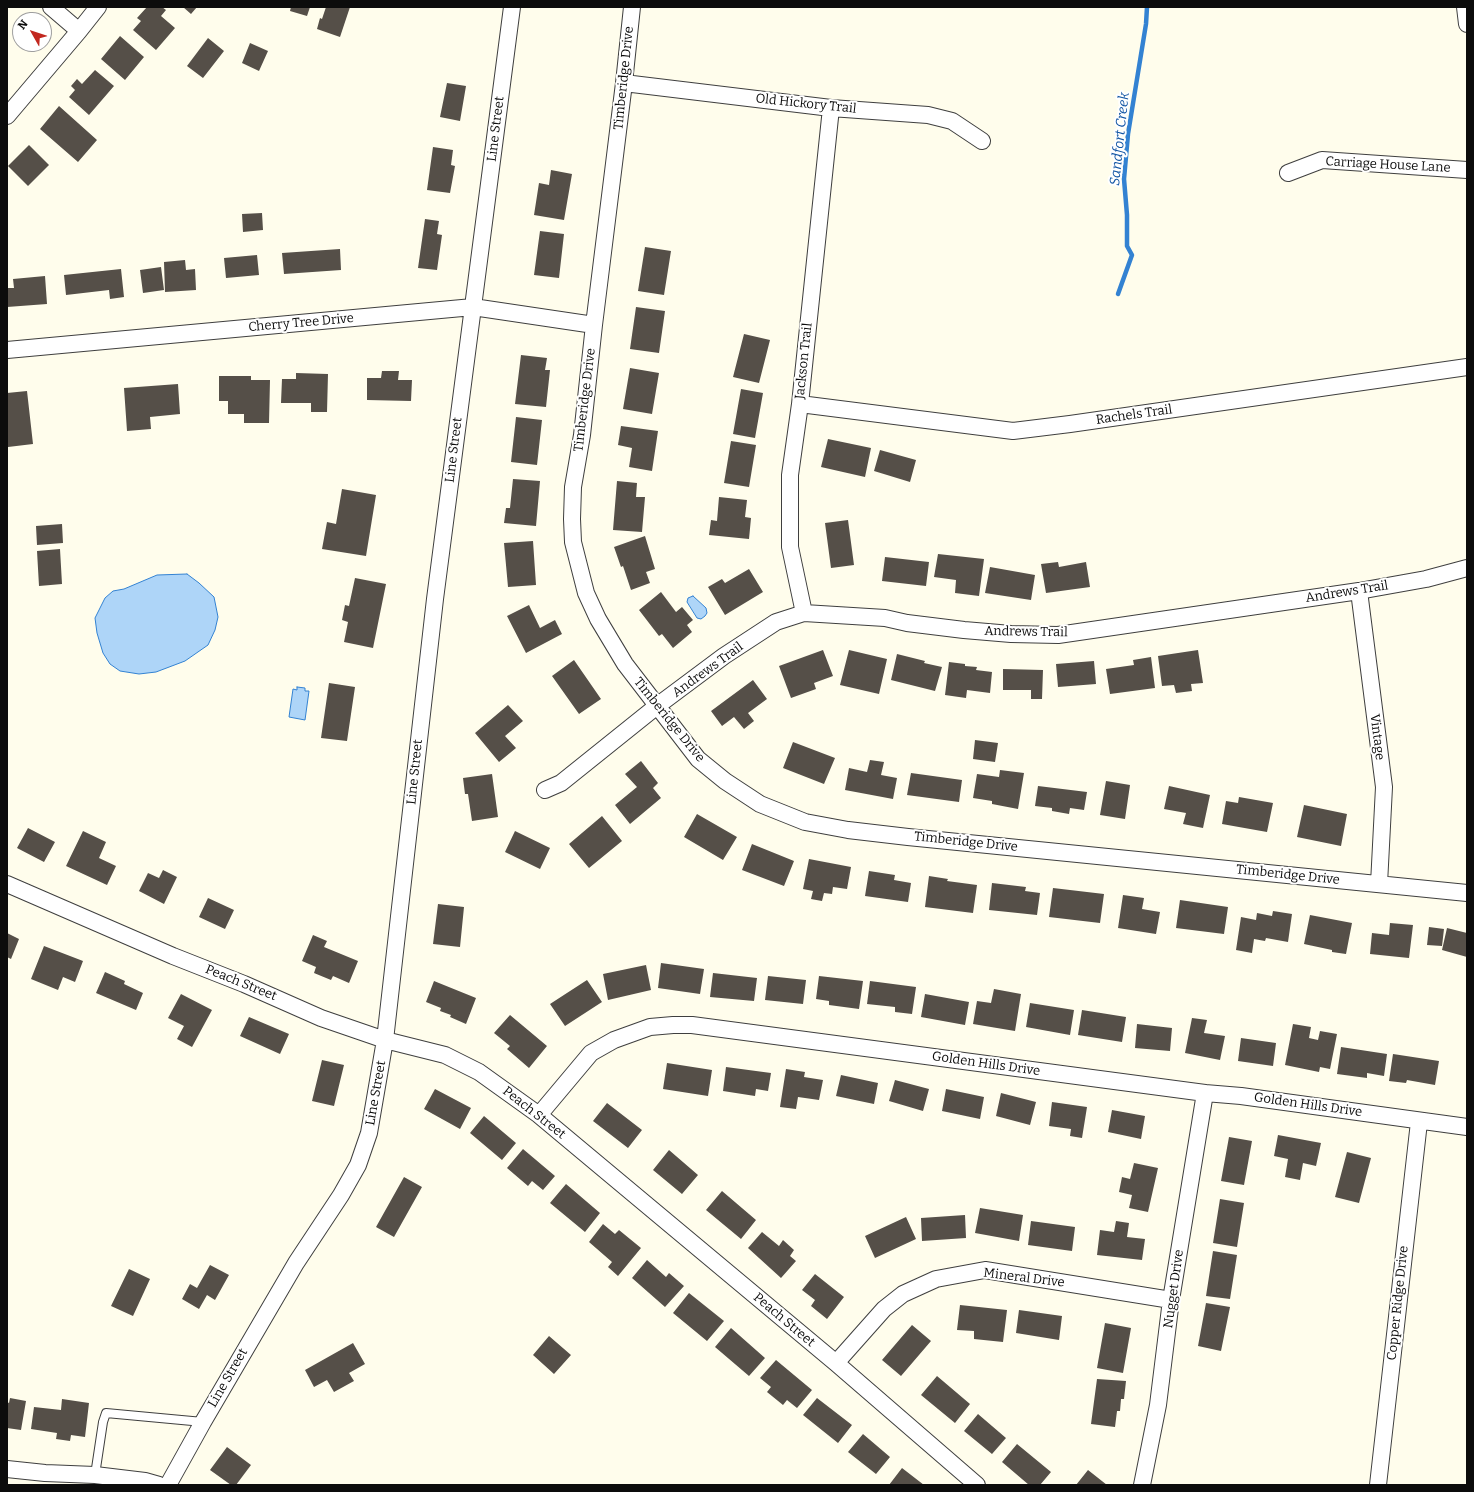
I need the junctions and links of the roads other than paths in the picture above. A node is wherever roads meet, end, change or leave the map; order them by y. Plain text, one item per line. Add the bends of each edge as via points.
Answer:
1 (51, 7) edge
2 (98, 7) edge
3 (512, 7) edge
4 (632, 7) edge
5 (1465, 7) edge
6 (1467, 24) edge
7 (79, 31) junction
8 (624, 83) junction
9 (831, 108) junction
10 (7, 116) edge
11 (982, 141) dead end
12 (1467, 170) edge
13 (1288, 173) dead end
14 (473, 307) junction
15 (594, 325) junction
16 (7, 350) edge
17 (1467, 367) edge
18 (800, 404) junction
19 (1467, 568) edge
20 (1359, 591) junction
21 (804, 613) junction
22 (657, 706) junction
23 (545, 790) dead end
24 (7, 884) edge
25 (1379, 884) junction
26 (1467, 893) edge
27 (385, 1040) junction
28 (1205, 1093) junction
29 (539, 1115) junction
30 (1419, 1122) junction
31 (1467, 1127) edge
32 (1171, 1300) junction
33 (836, 1363) junction
34 (203, 1422) junction
35 (7, 1469) edge
36 (95, 1475) junction
37 (158, 1485) edge
38 (168, 1485) edge
39 (977, 1485) edge
40 (1142, 1485) edge
41 (1378, 1485) edge

1 - 7 street
2 - 7 street
3 - 14 street, Line Street
4 - 8 street, Timberidge Drive
5 - 6 street
7 - 10 street
8 - 9 street, Old Hickory Trail
8 - 15 street, Timberidge Drive
9 - 11 street, Old Hickory Trail via 928,115 952,120
9 - 18 street, Jackson Trail
12 - 13 street, Carriage House Lane via 1322,160
14 - 15 street, Cherry Tree Drive
14 - 16 street, Cherry Tree Drive
14 - 27 street, Line Street via 426,672
15 - 22 street, Timberidge Drive via 582,435 573,487 574,542 586,593 598,619 625,664
17 - 18 street, Rachels Trail via 1013,431
18 - 21 street, Jackson Trail via 790,475 790,547
19 - 20 street, Andrews Trail via 1426,579
20 - 21 street, Andrews Trail via 1058,635 964,630 885,618
20 - 25 street, Vintage via 1384,787
21 - 22 street, Andrews Trail via 776,622 724,656
22 - 23 street, Andrews Trail via 561,783
22 - 25 street, Timberidge Drive via 698,759 724,781 760,804 805,822 908,837
24 - 27 street, Peach Street via 321,1018
25 - 26 street, Timberidge Drive
27 - 29 street, Peach Street via 445,1055 479,1072
27 - 34 street, Line Street via 369,1133 358,1165 296,1263
28 - 29 street, Golden Hills Drive via 753,1032 673,1025 650,1027 614,1040 591,1053
28 - 30 street, Golden Hills Drive
28 - 32 street, Nugget Drive
29 - 33 street, Peach Street
30 - 31 street, Golden Hills Drive
30 - 41 street, Copper Ridge Drive
32 - 33 street, Mineral Drive via 985,1270 936,1279 903,1294 884,1309
32 - 40 street, Nugget Drive via 1158,1405
33 - 39 street, Peach Street
34 - 36 lane via 106,1414
34 - 38 street, Line Street
35 - 36 street
36 - 37 street

